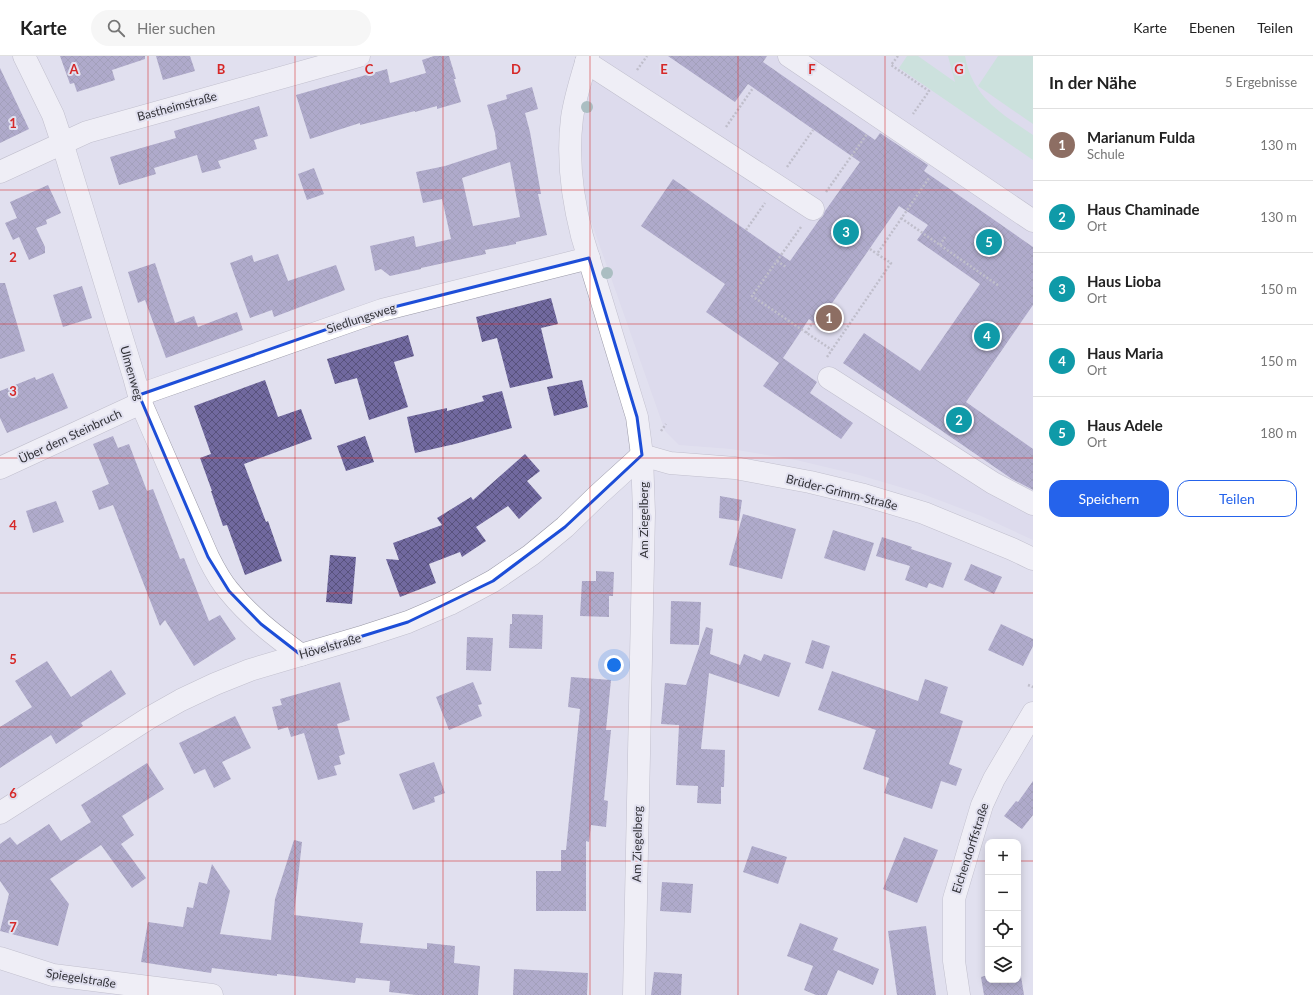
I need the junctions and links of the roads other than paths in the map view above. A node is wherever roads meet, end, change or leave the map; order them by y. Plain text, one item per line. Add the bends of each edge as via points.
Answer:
1 (24, 56) edge
2 (359, 56) edge
3 (789, 56) edge
4 (587, 59) edge
5 (62, 142) junction
6 (0, 172) edge
7 (813, 209) road end
8 (1033, 221) edge
9 (589, 258) junction
10 (829, 378) road end
11 (140, 399) junction
12 (642, 455) junction
13 (0, 468) edge
14 (1033, 504) edge
15 (1033, 559) edge
16 (301, 655) junction
17 (1033, 713) edge
18 (0, 813) edge
19 (0, 958) edge
20 (212, 995) edge
21 (634, 995) edge
22 (959, 995) edge

1 - 5 street, Ulmenweg via 53,115
2 - 5 street, Bastheimstraße via 121,122
3 - 8 street
4 - 7 street
4 - 9 street, Am Ziegelberg via 572,117 570,172 576,211
5 - 6 street, Bastheimstraße
5 - 11 street, Ulmenweg
9 - 11 street, Siedlungsweg via 382,310
9 - 12 street, Am Ziegelberg via 637,417
10 - 14 street via 993,483
11 - 13 street, Über dem Steinbruch
11 - 16 street, Ulmenweg via 217,574 229,591 261,624
12 - 15 street, Brüder-Grimm-Straße via 670,463 743,470 810,482 864,496 924,513
12 - 16 street, Hövelstraße via 565,527 493,581 450,604 408,622
12 - 21 street, Am Ziegelberg via 644,513
16 - 18 street, Hövelstraße via 250,670 181,700
17 - 22 street, Eichendorffstraße via 994,779 982,805 954,899 954,961
19 - 20 street, Spiegelstraße via 53,975

